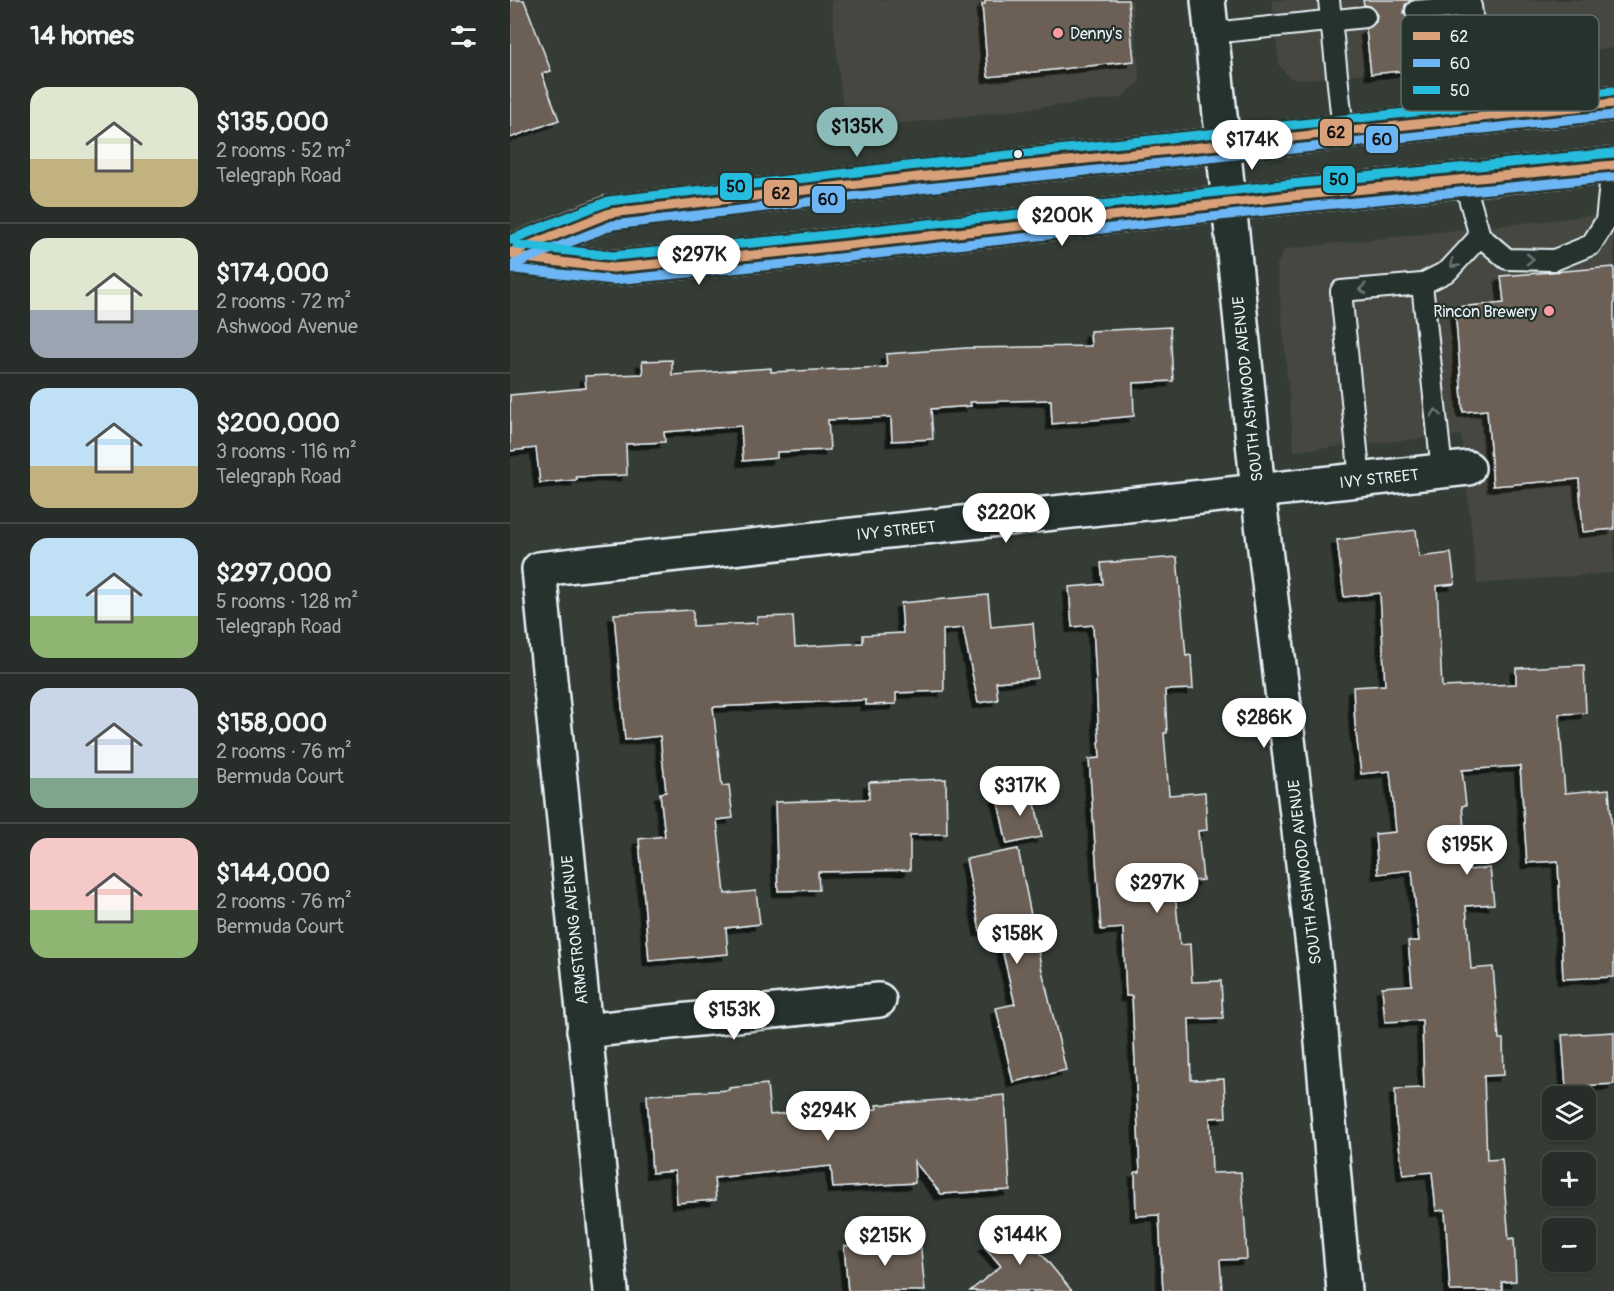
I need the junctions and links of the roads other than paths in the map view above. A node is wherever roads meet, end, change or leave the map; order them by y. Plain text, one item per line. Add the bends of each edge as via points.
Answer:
1 (1208, 0) edge
2 (1329, 0) edge
3 (1473, 3) edge
4 (1416, 11) dead end
5 (1365, 17) dead end
6 (1332, 21) junction
7 (1212, 33) junction
8 (1614, 103) edge
9 (1599, 105) edge
10 (1483, 111) edge
11 (1540, 111) edge
12 (1484, 117) junction
13 (1343, 131) junction
14 (1223, 144) junction
15 (1613, 165) edge
16 (1464, 181) junction
17 (1229, 204) junction
18 (1480, 236) junction
19 (510, 254) edge
20 (1422, 284) junction
21 (1455, 470) joint
22 (1360, 480) junction
23 (1258, 491) junction
24 (539, 569) joint
25 (879, 1000) dead end
26 (584, 1031) junction
27 (611, 1291) edge
28 (1344, 1291) edge

1 - 7 street, SOUTH ASHWOOD AVENUE
2 - 6 lane
3 - 4 lane
5 - 6 lane
6 - 7 lane
6 - 13 lane
7 - 14 street, SOUTH ASHWOOD AVENUE
8 - 9 street
10 - 12 lane
11 - 12 street
12 - 13 street
13 - 14 street
14 - 17 street, SOUTH ASHWOOD AVENUE
14 - 19 street via 610,213
15 - 16 street
18 -> 15 lane via 1507,259 1554,260 1591,245 1606,221
16 - 17 street
16 - 18 lane
17 - 19 street via 613,268
17 - 23 street, SOUTH ASHWOOD AVENUE
18 -> 20 lane via 1448,271
21 -> 20 lane
20 -> 22 lane via 1341,291
21 - 22 street, IVY STREET
22 - 23 street, IVY STREET
23 - 24 street, IVY STREET
23 - 28 street, SOUTH ASHWOOD AVENUE via 1315,963
24 - 26 street, ARMSTRONG AVENUE
25 - 26 street
26 - 27 street, ARMSTRONG AVENUE

